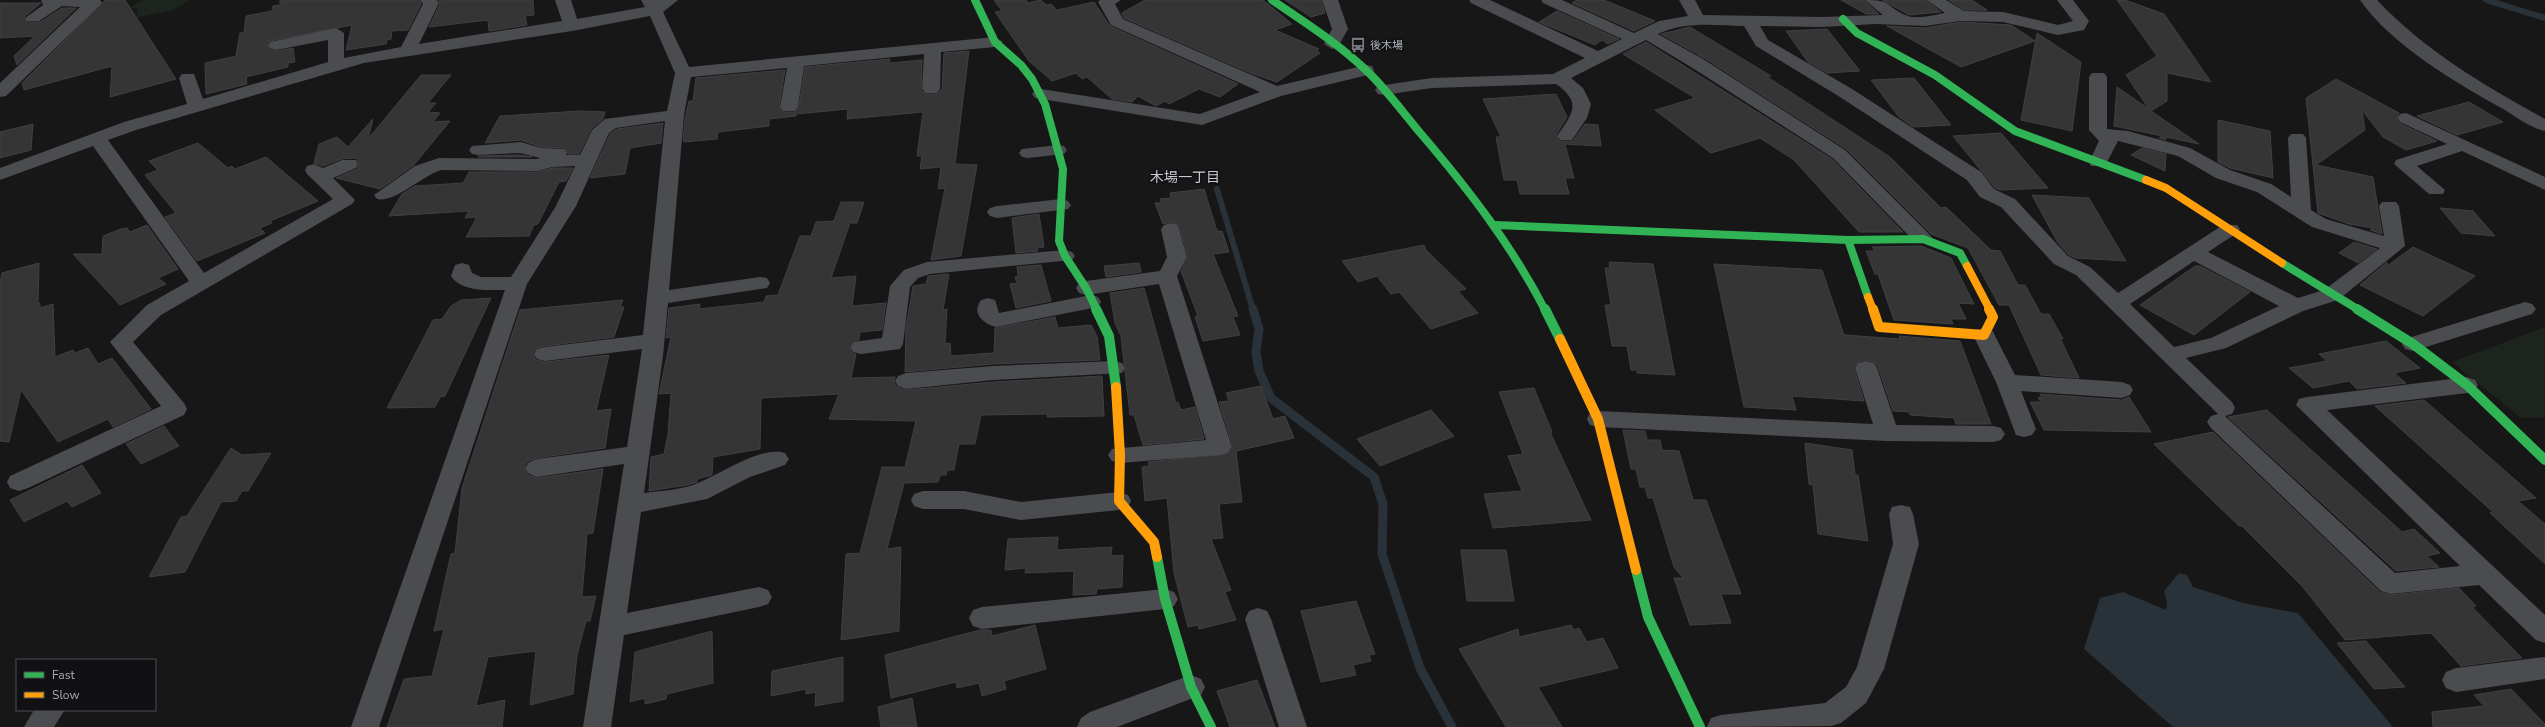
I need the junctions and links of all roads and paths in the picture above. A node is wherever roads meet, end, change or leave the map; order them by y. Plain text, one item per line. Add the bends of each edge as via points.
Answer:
1 (428, 0) edge
2 (563, 0) edge
3 (670, 0) edge
4 (975, 0) edge
5 (1113, 0) edge
6 (1272, 0) edge
7 (1330, 0) edge
8 (1477, 0) edge
9 (1549, 0) edge
10 (1687, 0) edge
11 (1873, 0) edge
12 (1935, 0) edge
13 (2065, 0) edge
14 (2368, 0) edge
15 (652, 5) edge
16 (1960, 16) junction
17 (33, 18) dead end
18 (1843, 19) junction
19 (1698, 20) junction
20 (1749, 20) junction
21 (1903, 21) junction
22 (572, 26) junction
23 (1639, 36) junction
24 (287, 38) dead end
25 (996, 42) junction
26 (1332, 44) junction
27 (933, 47) junction
28 (407, 52) junction
29 (1599, 58) junction
30 (797, 60) junction
31 (336, 65) junction
32 (1366, 70) junction
33 (683, 73) junction
34 (2098, 77) dead end
35 (188, 78) dead end
36 (1559, 78) junction
37 (931, 89) dead end
38 (1384, 90) junction
39 (0, 92) edge
40 (1275, 92) junction
41 (1041, 94) junction
42 (196, 106) junction
43 (789, 107) dead end
44 (675, 115) junction
45 (2406, 118) dead end
46 (2545, 126) edge
47 (2103, 134) junction
48 (1566, 136) dead end
49 (97, 138) junction
50 (2297, 138) dead end
51 (2463, 145) junction
52 (478, 150) dead end
53 (1058, 150) junction
54 (1028, 153) dead end
55 (590, 156) junction
56 (2098, 162) junction
57 (349, 164) dead end
58 (0, 174) edge
59 (2545, 184) edge
60 (2436, 190) dead end
61 (384, 195) dead end
62 (1061, 206) junction
63 (2389, 206) dead end
64 (997, 212) dead end
65 (2302, 213) junction
66 (1495, 225) junction
67 (2230, 229) junction
68 (1171, 230) dead end
69 (1923, 239) junction
70 (1848, 240) junction
71 (2395, 246) junction
72 (2194, 253) junction
73 (1065, 256) junction
74 (462, 269) dead end
75 (1167, 276) junction
76 (201, 283) junction
77 (760, 283) dead end
78 (517, 284) junction
79 (1089, 295) junction
80 (2331, 295) junction
81 (658, 298) junction
82 (2117, 304) junction
83 (988, 305) dead end
84 (2296, 306) junction
85 (2525, 309) dead end
86 (1984, 335) junction
87 (653, 341) junction
88 (2413, 344) junction
89 (861, 347) dead end
90 (545, 354) dead end
91 (2171, 355) junction
92 (1114, 368) junction
93 (1866, 368) dead end
94 (906, 381) dead end
95 (2007, 382) junction
96 (2467, 386) junction
97 (2122, 390) dead end
98 (1598, 419) junction
99 (2024, 429) dead end
100 (1887, 433) junction
101 (1993, 434) dead end
102 (637, 454) junction
103 (1120, 455) junction
104 (777, 459) dead end
105 (2545, 460) edge
106 (537, 468) dead end
107 (19, 482) dead end
108 (924, 500) dead end
109 (1119, 501) junction
110 (630, 505) junction
111 (1901, 514) dead end
112 (2484, 574) junction
113 (759, 598) dead end
114 (1165, 599) junction
115 (982, 618) dead end
116 (1258, 619) dead end
117 (612, 627) junction
118 (2545, 632) edge
119 (2545, 668) edge
120 (2456, 680) dead end
121 (1191, 687) junction
122 (365, 727) edge
123 (597, 727) edge
124 (1091, 727) edge
125 (1211, 727) edge
126 (1293, 727) edge
127 (1700, 727) edge
128 (1721, 727) edge

1 - 28 street via 431,3
2 - 22 street
3 - 15 street
4 - 25 street
5 - 40 street via 1106,2 1116,22
6 - 26 street
7 - 26 street via 1340,29
8 - 29 street
9 - 23 street
10 - 19 street
11 - 21 street
12 - 16 street
13 - 16 street via 2081,21 2078,27 2058,30 2003,16
14 - 46 street via 2433,59 2476,88
15 - 22 street
15 - 33 street via 667,33
16 - 21 street
17 - 39 street via 53,2 94,3
18 - 20 street via 1821,22
18 - 21 street
18 - 56 street via 1857,33 1935,75 2015,131
19 - 20 street
19 - 23 street via 1665,24
20 - 82 street via 1762,43 1846,93 1974,176 1987,193 2008,203 2061,260 2082,271
22 - 28 street
23 - 29 street
23 - 69 street via 1697,63 1839,154
24 - 31 street via 336,33
25 - 27 street
25 - 41 street via 1022,65
26 - 32 street
27 - 30 street
27 - 37 street
28 - 31 street
29 - 36 street
30 - 33 street
30 - 43 street
31 - 42 street
32 - 38 street
32 - 40 street
33 - 44 street
34 - 47 street via 2098,130
35 - 42 street
36 - 38 street via 1432,83
36 - 48 street via 1573,86 1583,99 1584,109
38 - 66 street
40 - 41 street via 1202,120
41 - 53 street
42 - 49 street
44 - 55 street via 611,123 601,130
44 - 81 street
45 - 51 street
47 - 56 street via 2109,140
47 - 65 street via 2128,136 2184,152 2223,174 2264,188
49 - 58 street
49 - 76 street
50 - 65 street
51 - 59 street
51 - 60 street via 2402,164
52 - 55 street via 521,147 539,153
53 - 54 street
53 - 62 street via 1063,169
55 - 61 street via 538,165 439,164 422,170
55 - 78 street via 566,206
56 - 67 street via 2166,188
57 - 76 street via 317,173 345,200
62 - 64 street
62 - 73 street via 1059,241
63 - 71 street
65 - 71 street via 2319,223
66 - 70 street
66 - 98 street via 1525,272 1579,376
67 - 72 street
67 - 80 street
68 - 75 street via 1177,256
69 - 70 street
69 - 86 street via 1960,253 1993,317
70 - 86 street via 1879,327
71 - 80 street
72 - 82 street
72 - 84 street
73 - 79 street
73 - 89 street via 927,268 911,274 900,286 891,351
74 - 78 street via 461,276 478,283
75 - 79 street
75 - 103 street via 1220,447
76 - 107 street via 154,310 121,342 176,409
77 - 81 street
78 - 122 street
79 - 83 street via 996,320 988,315
79 - 92 street via 1109,336
80 - 84 street
80 - 88 street
81 - 87 street
82 - 91 street
84 - 91 street via 2218,343
85 - 88 street
86 - 95 street
87 - 90 street
87 - 102 street
88 - 96 street
91 - 112 street via 2221,415 2390,584
92 - 94 street
92 - 103 street
93 - 100 street
95 - 97 street
95 - 99 street
96 - 105 street
96 - 112 street via 2307,405
98 - 100 street
98 - 127 street via 1648,617
100 - 101 street
102 - 106 street
102 - 110 street
103 - 109 street
104 - 110 street via 742,471 698,493
108 - 109 street via 964,500 1021,511
109 - 114 street via 1154,542
110 - 117 street
111 - 128 street via 1906,544 1870,669 1856,696 1831,714
112 - 118 street
113 - 117 street
114 - 115 street
114 - 121 street
116 - 126 street
117 - 123 street
119 - 120 street
121 - 124 street via 1100,721
121 - 125 street

